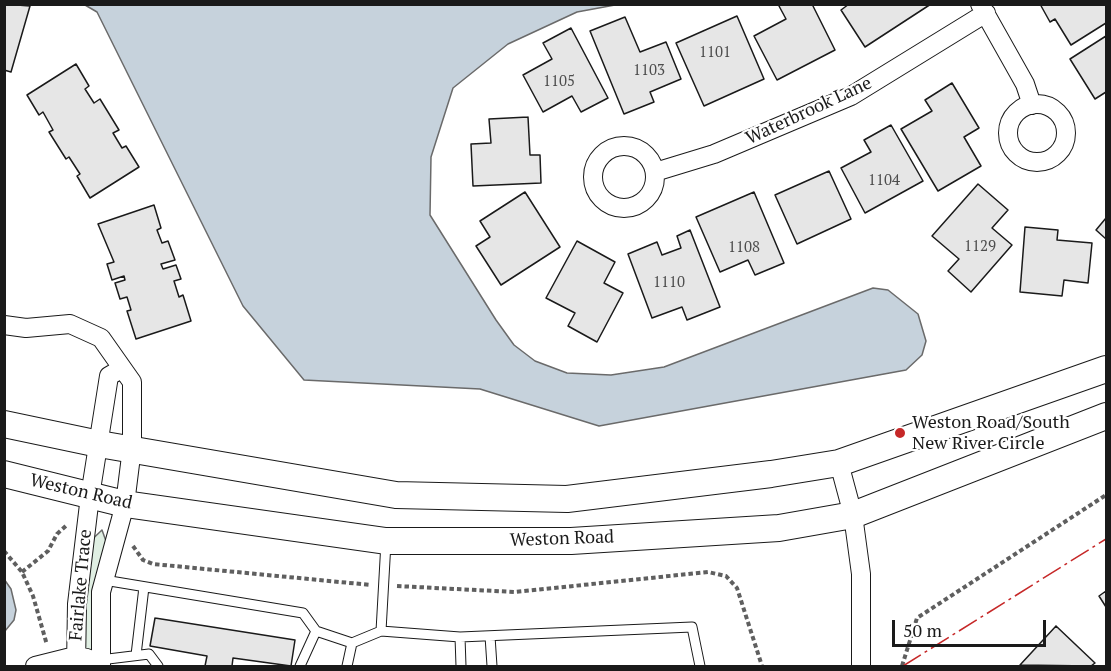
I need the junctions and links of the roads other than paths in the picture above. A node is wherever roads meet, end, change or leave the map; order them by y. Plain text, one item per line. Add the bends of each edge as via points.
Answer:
1 (983, 9) edge
2 (1032, 105) dead end
3 (655, 172) dead end
4 (4, 325) edge
5 (121, 369) junction
6 (1107, 369) edge
7 (1107, 416) edge
8 (4, 424) edge
9 (99, 444) junction
10 (132, 448) junction
11 (839, 463) junction
12 (4, 474) edge
13 (90, 496) junction
14 (125, 504) junction
15 (854, 515) junction
16 (387, 541) junction
17 (104, 580) junction
18 (144, 587) junction
19 (316, 631) junction
20 (381, 631) junction
21 (490, 636) junction
22 (460, 638) junction
23 (352, 644) junction
24 (136, 655) junction
25 (75, 661) edge
26 (101, 663) edge
27 (43, 665) edge
28 (159, 666) edge
29 (300, 666) edge
30 (347, 666) edge
31 (461, 666) edge
32 (492, 666) edge
33 (700, 666) edge
34 (861, 666) edge

1 - 2 street via 1025,84
1 - 3 street, Waterbrook Lane via 851,96 714,154
4 - 5 street, Fairlake Trace via 26,328 70,324 101,338
5 - 9 street, Fairlake Trace via 109,376
5 - 10 street, Fairlake Trace via 132,382
6 - 11 main road
7 - 15 main road, Weston Road
8 - 9 main road
9 - 10 main road
9 - 13 street, Fairlake Trace
10 - 11 main road via 396,495 544,499
10 - 14 street, Fairlake Trace
11 - 15 street
12 - 13 main road, Weston Road
13 - 14 main road, Weston Road
13 - 25 street, Fairlake Trace via 77,604
14 - 16 main road, Weston Road
14 - 17 street, Fairlake Trace
15 - 16 main road, Weston Road via 779,528 571,541
15 - 34 street via 861,574
16 - 20 lane
17 - 18 lane
17 - 26 street, Fairlake Trace
18 - 19 lane via 303,613
18 - 24 lane
19 - 23 lane
19 - 29 lane
20 - 22 lane
20 - 23 lane
21 - 22 lane
21 - 32 lane
21 - 33 lane via 692,627
22 - 31 lane
23 - 30 lane
24 - 26 lane
24 - 28 lane via 149,654
25 - 26 street
25 - 27 street

